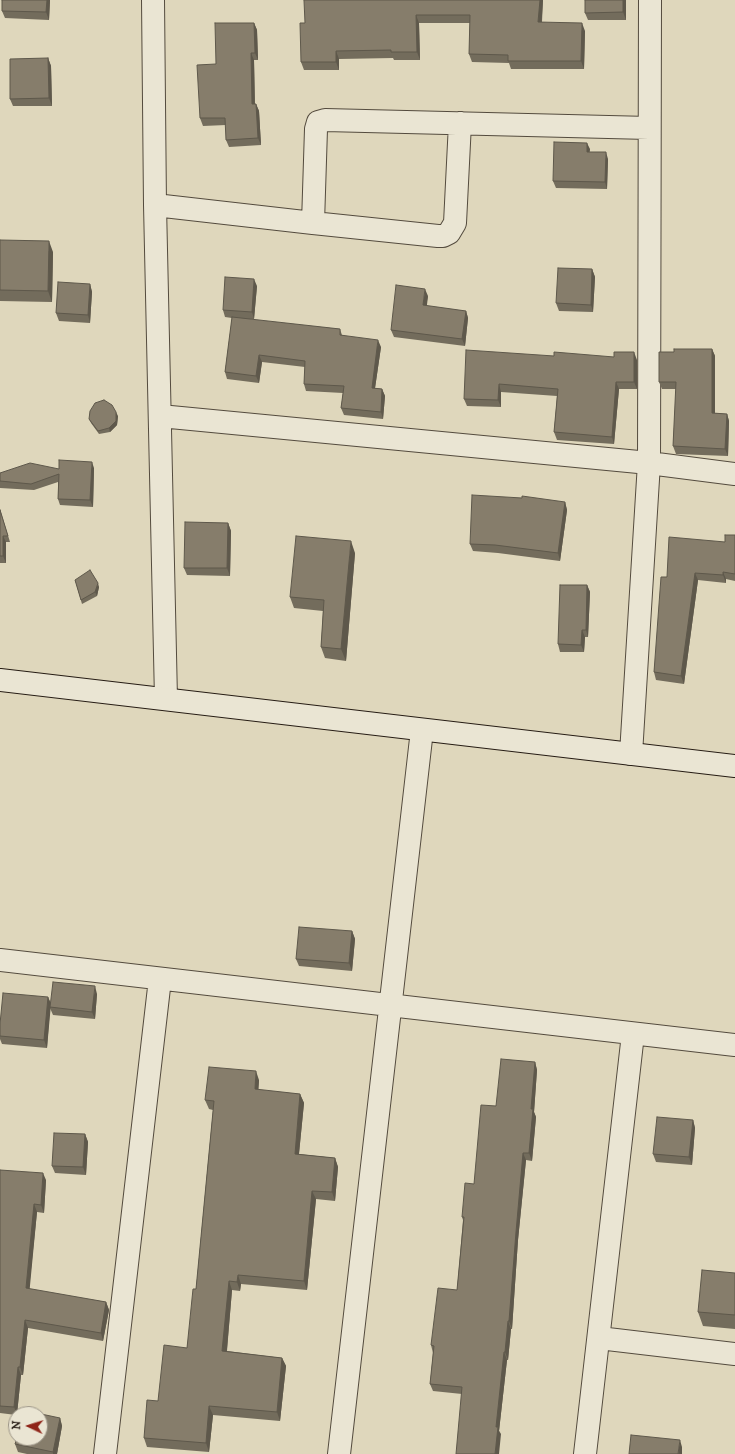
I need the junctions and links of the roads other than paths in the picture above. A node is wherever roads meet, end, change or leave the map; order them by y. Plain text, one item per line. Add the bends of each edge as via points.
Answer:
1 (153, 0) edge
2 (650, 0) edge
3 (460, 123) junction
4 (649, 128) junction
5 (155, 205) junction
6 (313, 223) junction
7 (160, 416) junction
8 (649, 463) junction
9 (735, 474) edge
10 (0, 680) edge
11 (166, 699) junction
12 (422, 730) junction
13 (630, 754) junction
14 (735, 766) edge
15 (0, 960) edge
16 (160, 979) junction
17 (391, 1006) junction
18 (634, 1034) junction
19 (735, 1045) edge
20 (599, 1338) junction
21 (735, 1354) edge
22 (105, 1454) edge
23 (339, 1454) edge
24 (585, 1454) edge

1 - 5 street
2 - 4 street
3 - 4 street
3 - 6 street via 325,120 318,122
3 - 6 street via 455,223 449,233 438,236
4 - 8 street
5 - 6 street
5 - 7 street
7 - 8 street
7 - 11 street
8 - 9 street
8 - 13 street
10 - 11 street
11 - 12 street
12 - 13 street
12 - 17 street
13 - 14 street
15 - 16 street
16 - 17 street
16 - 22 street
17 - 18 street
17 - 23 street
18 - 19 street
18 - 20 street
20 - 21 street
20 - 24 street

